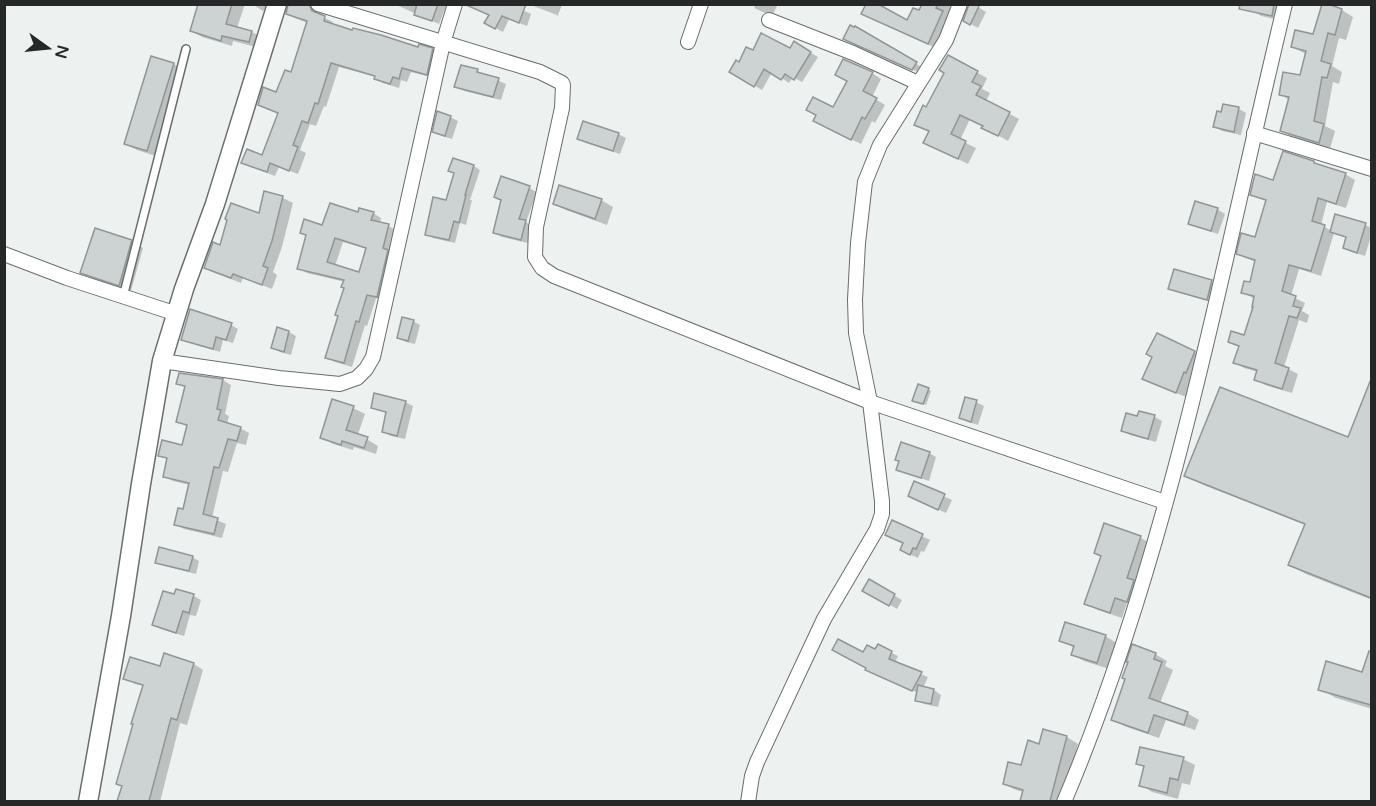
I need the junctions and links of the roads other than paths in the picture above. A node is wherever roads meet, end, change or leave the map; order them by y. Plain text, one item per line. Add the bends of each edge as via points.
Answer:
1 (277, 4) edge
2 (318, 4) edge
3 (455, 4) edge
4 (701, 4) edge
5 (960, 4) edge
6 (1285, 4) edge
7 (769, 20) dead end
8 (688, 42) dead end
9 (442, 43) junction
10 (186, 49) dead end
11 (918, 83) junction
12 (1254, 133) junction
13 (1371, 169) edge
14 (4, 254) edge
15 (123, 297) junction
16 (177, 314) junction
17 (162, 361) junction
18 (870, 402) junction
19 (1165, 502) junction
20 (88, 801) edge
21 (748, 801) edge
22 (1064, 801) edge

1 - 16 street via 216,204
2 - 9 street
3 - 9 street
4 - 8 street
5 - 11 street via 946,40
6 - 12 street
7 - 11 street
9 - 17 street via 373,357 366,369 357,378 340,384
9 - 18 street via 540,72 562,83 562,108 536,227 535,257 542,268
10 - 15 lane
11 - 18 street via 880,145 865,182 855,300 856,333
12 - 13 street
12 - 19 street via 1207,344
14 - 15 street
15 - 16 street
16 - 17 street
17 - 20 street
18 - 19 street
18 - 21 street via 882,514 824,619 762,752 752,776
19 - 22 street via 1113,676

